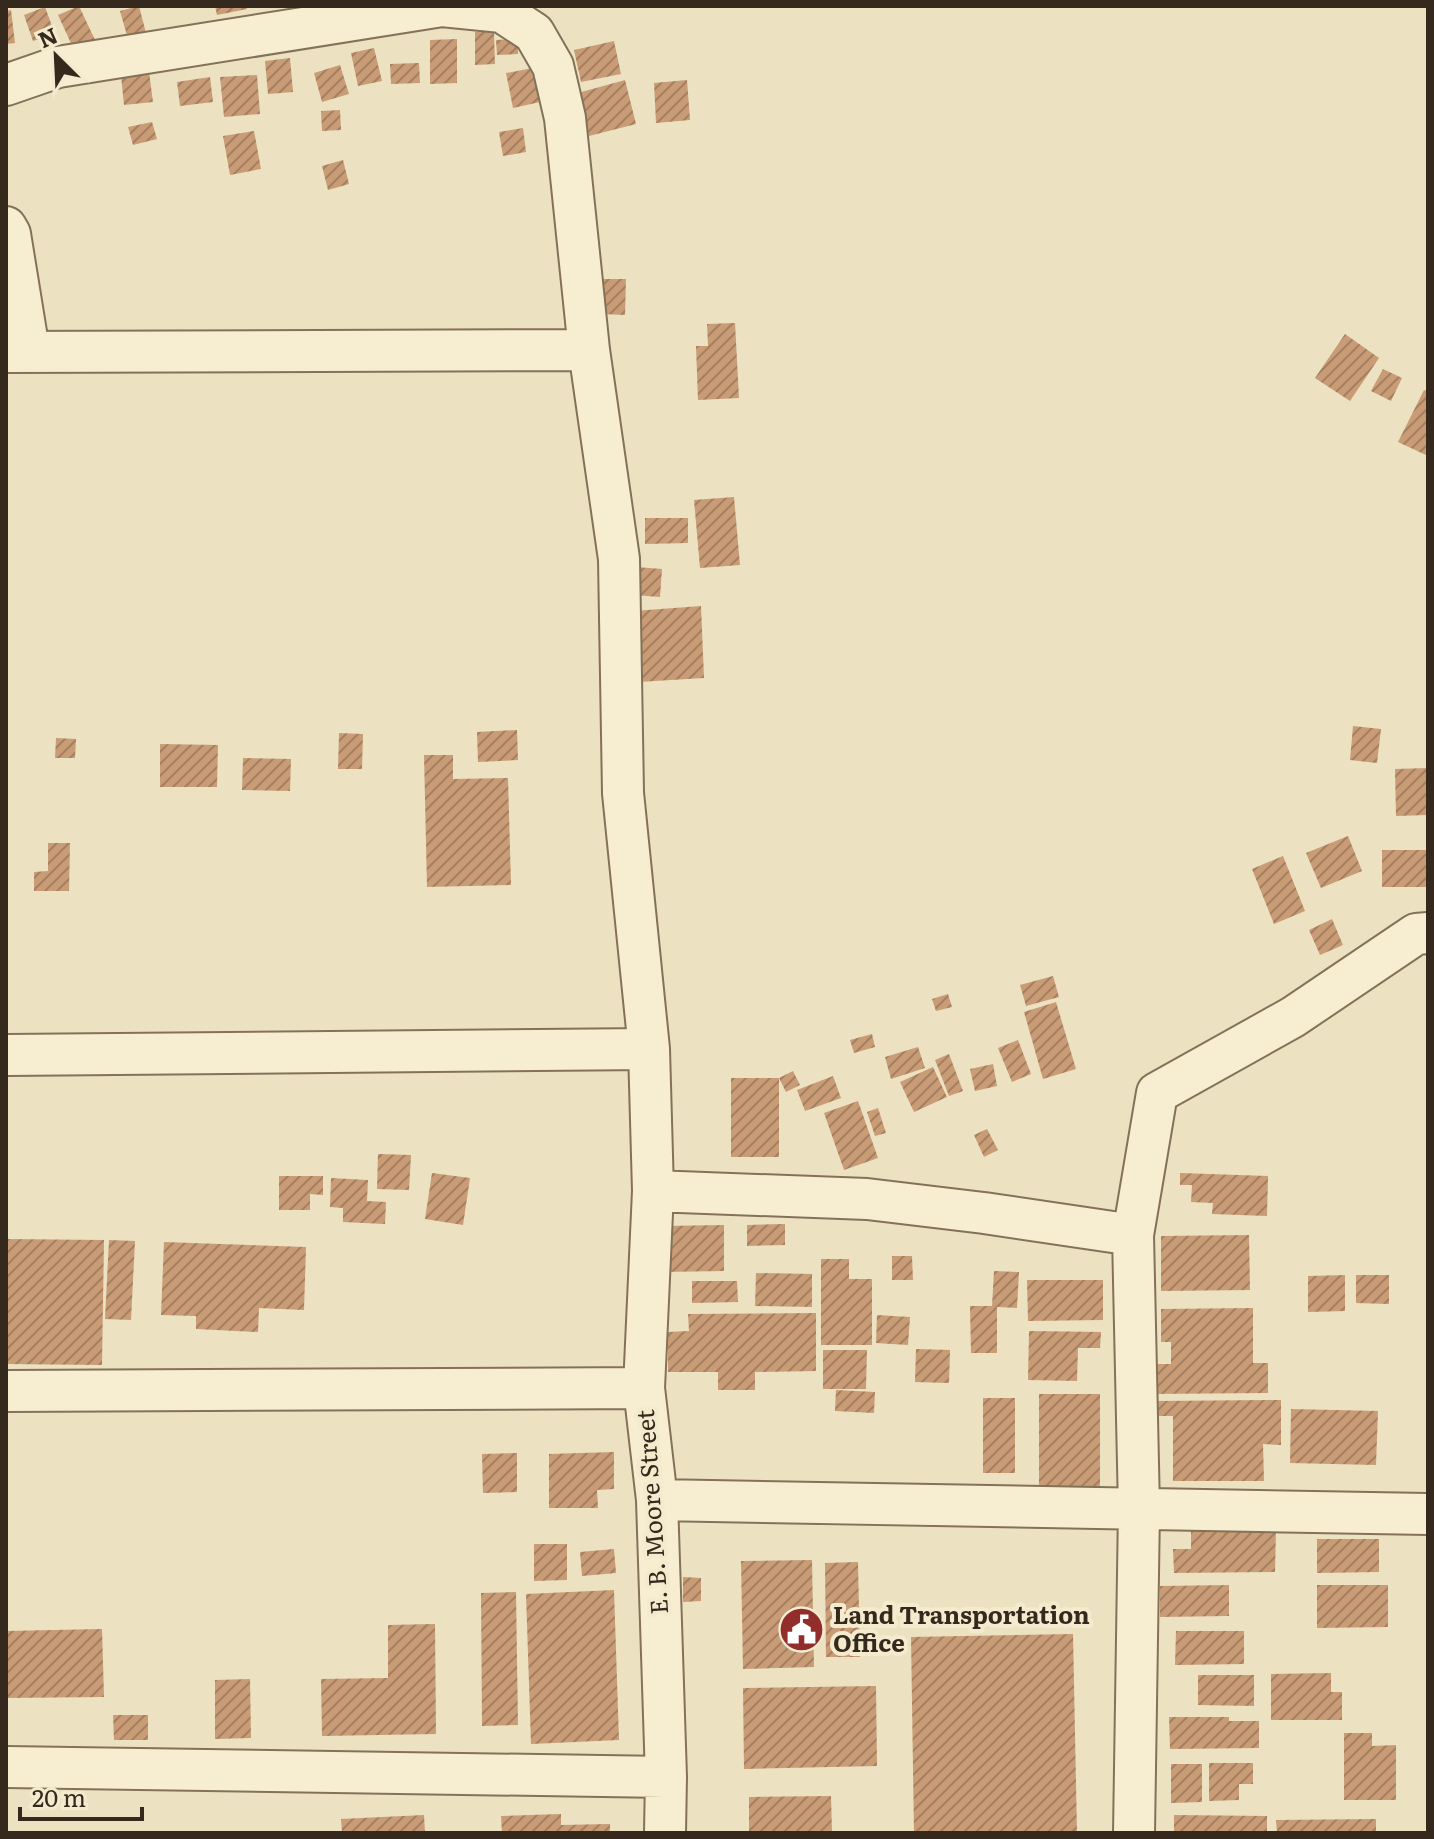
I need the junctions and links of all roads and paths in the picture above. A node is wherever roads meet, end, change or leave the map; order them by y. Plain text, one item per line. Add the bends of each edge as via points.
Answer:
1 (6, 85) edge
2 (6, 227) edge
3 (589, 350) junction
4 (17, 352) edge
5 (1428, 933) edge
6 (649, 1049) junction
7 (6, 1055) edge
8 (653, 1191) junction
9 (1133, 1235) junction
10 (644, 1388) junction
11 (6, 1391) edge
12 (657, 1500) junction
13 (1139, 1509) junction
14 (1428, 1514) edge
15 (6, 1767) edge
16 (666, 1777) junction
17 (665, 1833) edge
18 (1134, 1833) edge

1 - 3 street, E. B. Moore Street via 58,67 442,6 502,12 534,33 553,66 565,118
2 - 4 street
3 - 4 street
3 - 6 street, E. B. Moore Street via 619,559 623,793
5 - 9 street via 1416,934 1293,1017 1157,1093
6 - 7 street
6 - 8 street, E. B. Moore Street
8 - 9 street via 867,1199
8 - 10 street, E. B. Moore Street
9 - 13 street
10 - 11 street
10 - 12 street, E. B. Moore Street
12 - 13 street
12 - 16 street, E. B. Moore Street
13 - 14 street
13 - 18 street
15 - 16 street
16 - 17 street, E. B. Moore Street

